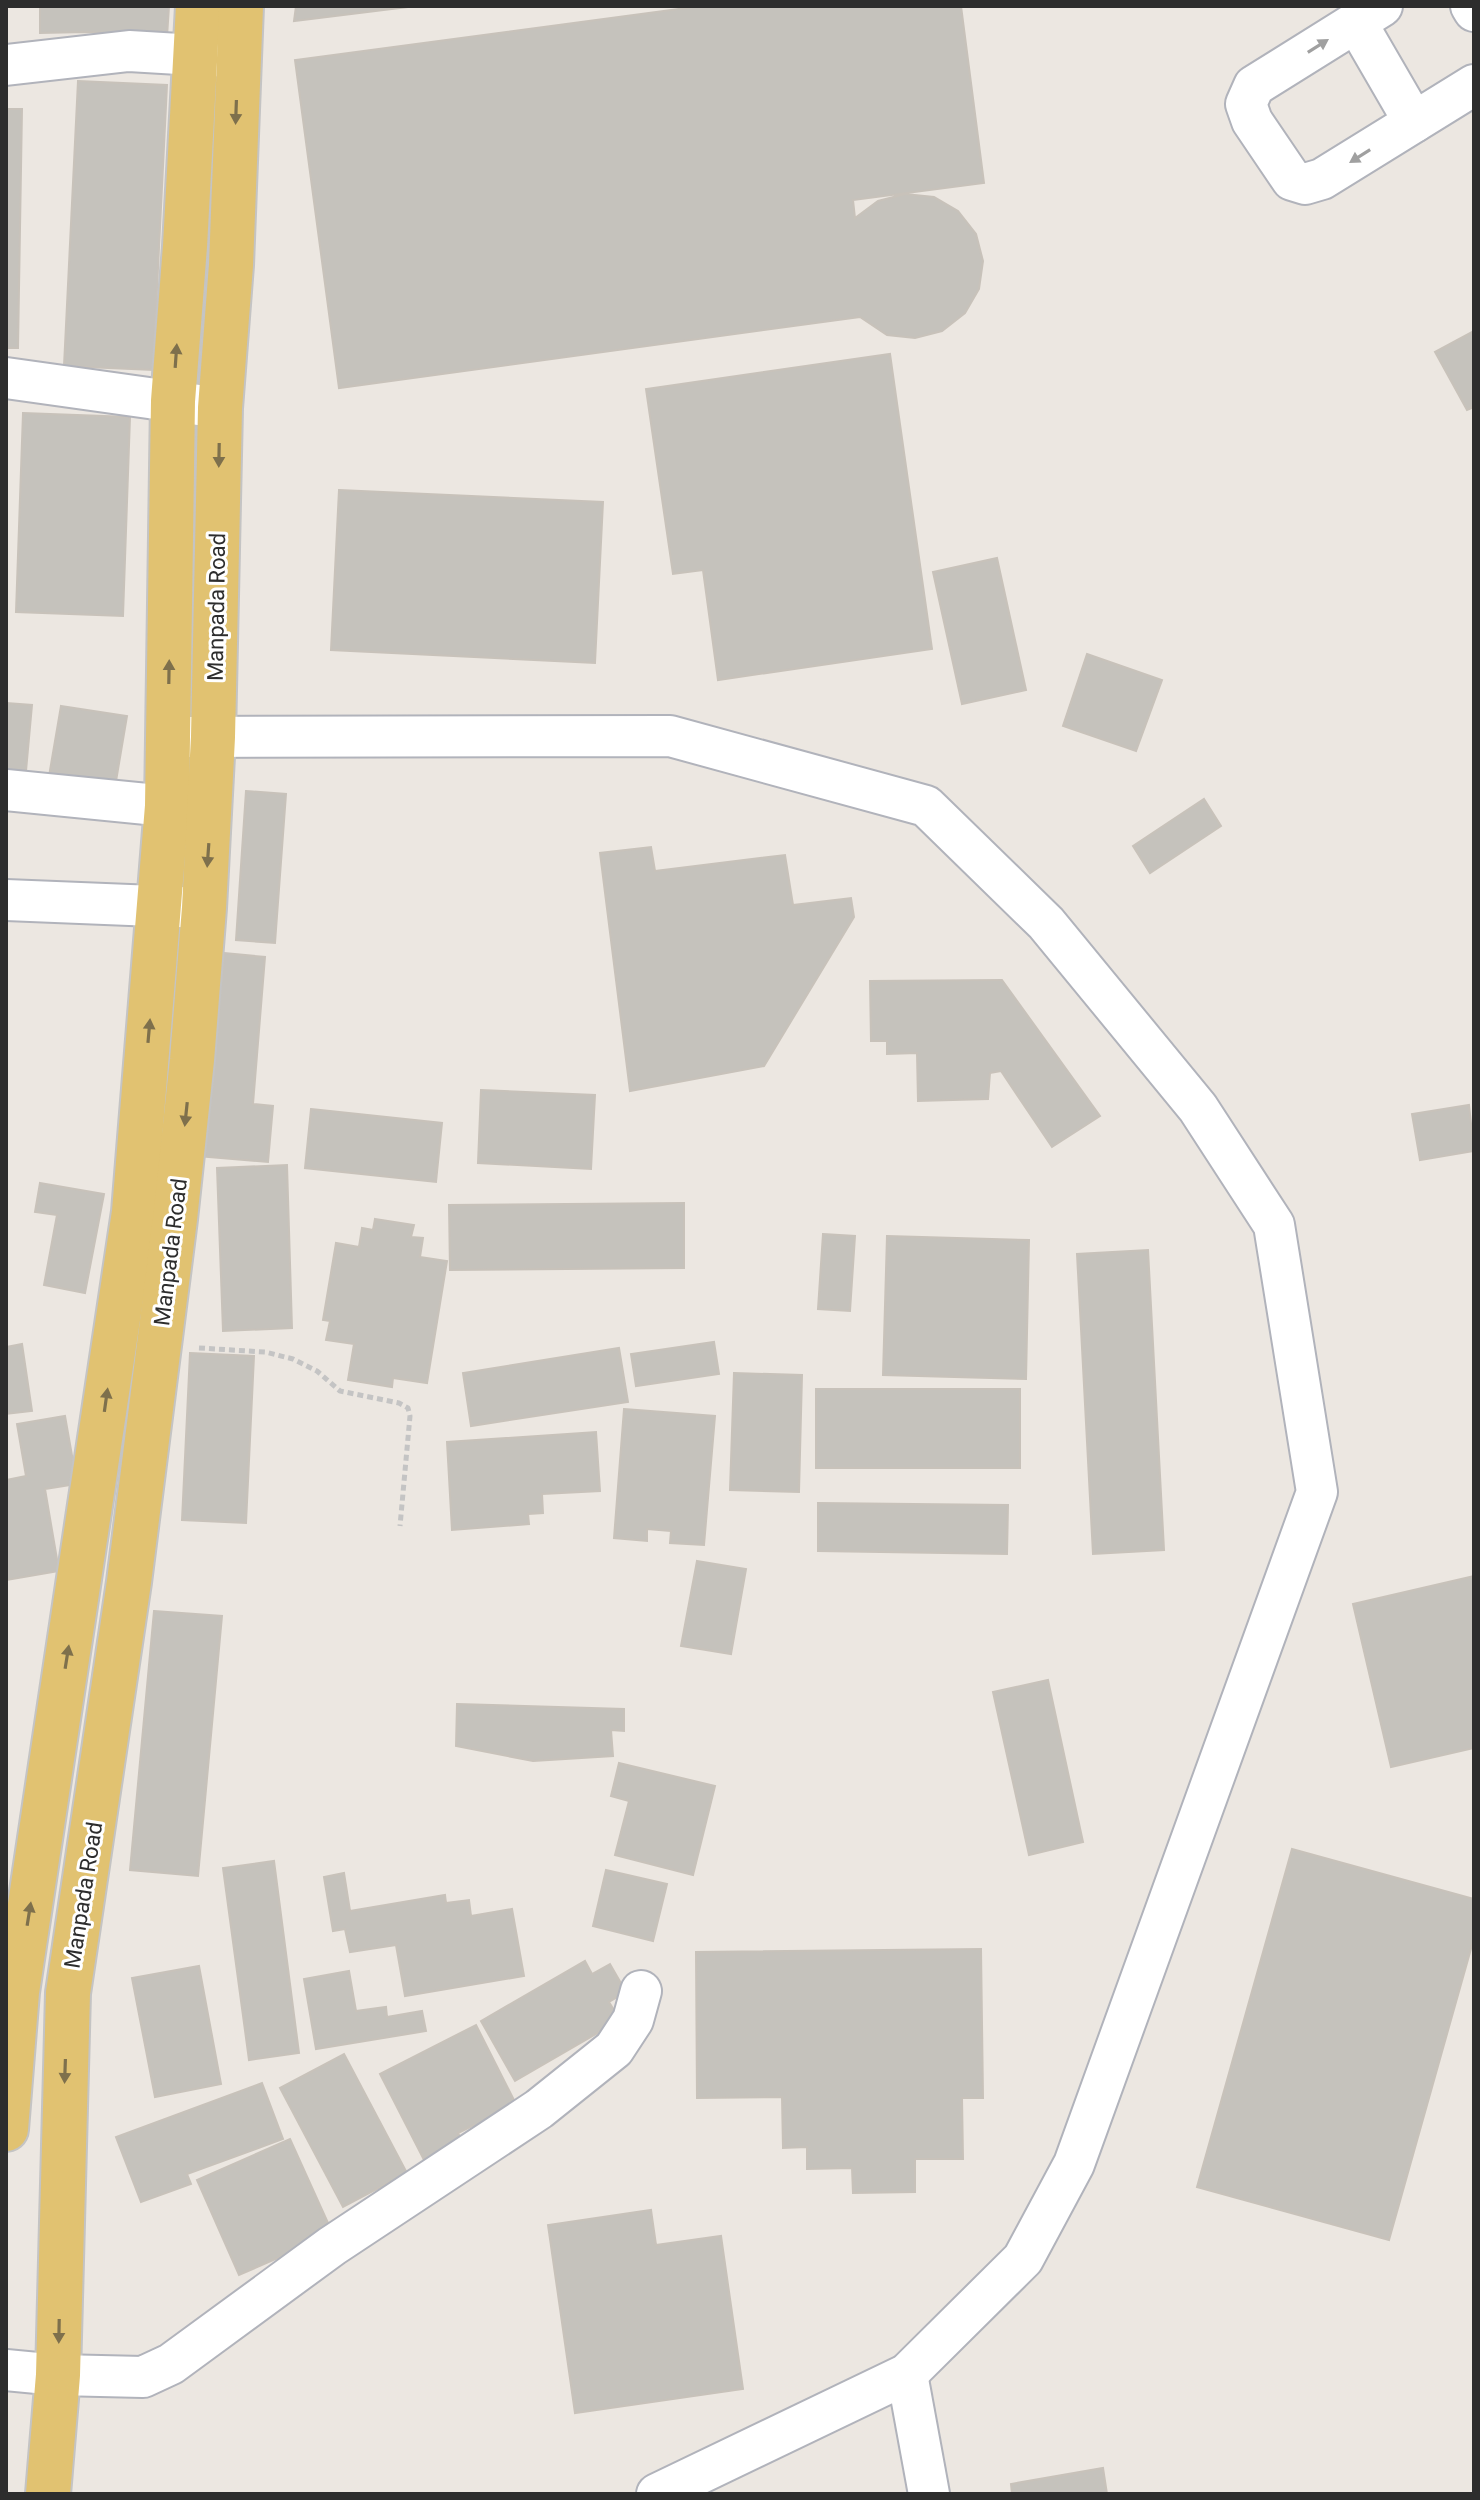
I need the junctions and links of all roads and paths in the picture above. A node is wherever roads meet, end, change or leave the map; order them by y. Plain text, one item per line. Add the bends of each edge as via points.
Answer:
1 (198, 6) edge
2 (241, 6) edge
3 (1471, 6) edge
4 (1474, 11) edge
5 (1369, 14) edge
6 (195, 54) junction
7 (239, 57) junction
8 (6, 65) edge
9 (1474, 85) edge
10 (1414, 122) junction
11 (6, 378) edge
12 (173, 401) junction
13 (220, 408) junction
14 (168, 737) junction
15 (213, 737) junction
16 (6, 790) edge
17 (167, 806) junction
18 (210, 811) junction
19 (6, 900) edge
20 (159, 905) junction
21 (204, 908) junction
22 (154, 1215) junction
23 (114, 1342) junction
24 (158, 1345) junction
25 (400, 1526) dead end
26 (80, 1572) junction
27 (129, 1582) junction
28 (641, 1991) dead end
29 (12, 1992) edge
30 (68, 1993) junction
31 (6, 2129) edge
32 (6, 2370) edge
33 (907, 2374) junction
34 (58, 2375) junction
35 (48, 2494) edge
36 (657, 2494) edge
37 (929, 2494) edge

1 - 6 main road, Manpada Road
2 - 7 main road, Manpada Road
3 - 4 street
5 - 10 street
10 -> 5 street via 1322,179 1305,184 1292,180 1252,121 1246,104 1254,86
6 - 7 street
6 - 8 street via 129,51
12 -> 6 main road, Manpada Road
7 -> 13 main road, Manpada Road
9 - 10 street
11 - 12 street
12 - 13 street
14 -> 12 main road, Manpada Road
13 -> 15 main road, Manpada Road
14 - 15 street
14 - 17 main road, Manpada Road
15 - 18 main road, Manpada Road
15 - 33 street via 670,736 926,806 1056,935 1198,1108 1274,1225 1317,1492 1074,2164 1023,2259
16 - 17 street
17 - 18 street
17 - 20 main road, Manpada Road
18 -> 21 main road, Manpada Road
19 - 20 street
20 - 21 street
22 -> 20 main road, Manpada Road
21 -> 22 main road, Manpada Road via 192,1060
22 - 23 main road, Manpada Road
22 - 24 main road, Manpada Road
23 - 24 main road
26 -> 23 main road, Manpada Road
24 - 25 path via 265,1352 293,1359 340,1391 408,1408
24 - 27 main road, Manpada Road
26 - 27 main road
29 -> 26 main road, Manpada Road
27 - 30 main road, Manpada Road
28 - 34 street via 633,2020 614,2049 539,2109 332,2246 171,2364 143,2377
29 - 30 street
29 - 31 main road, Manpada Road
30 -> 34 main road, Manpada Road
32 - 34 street
33 - 36 street
33 - 37 street
34 - 35 main road, Manpada Road

